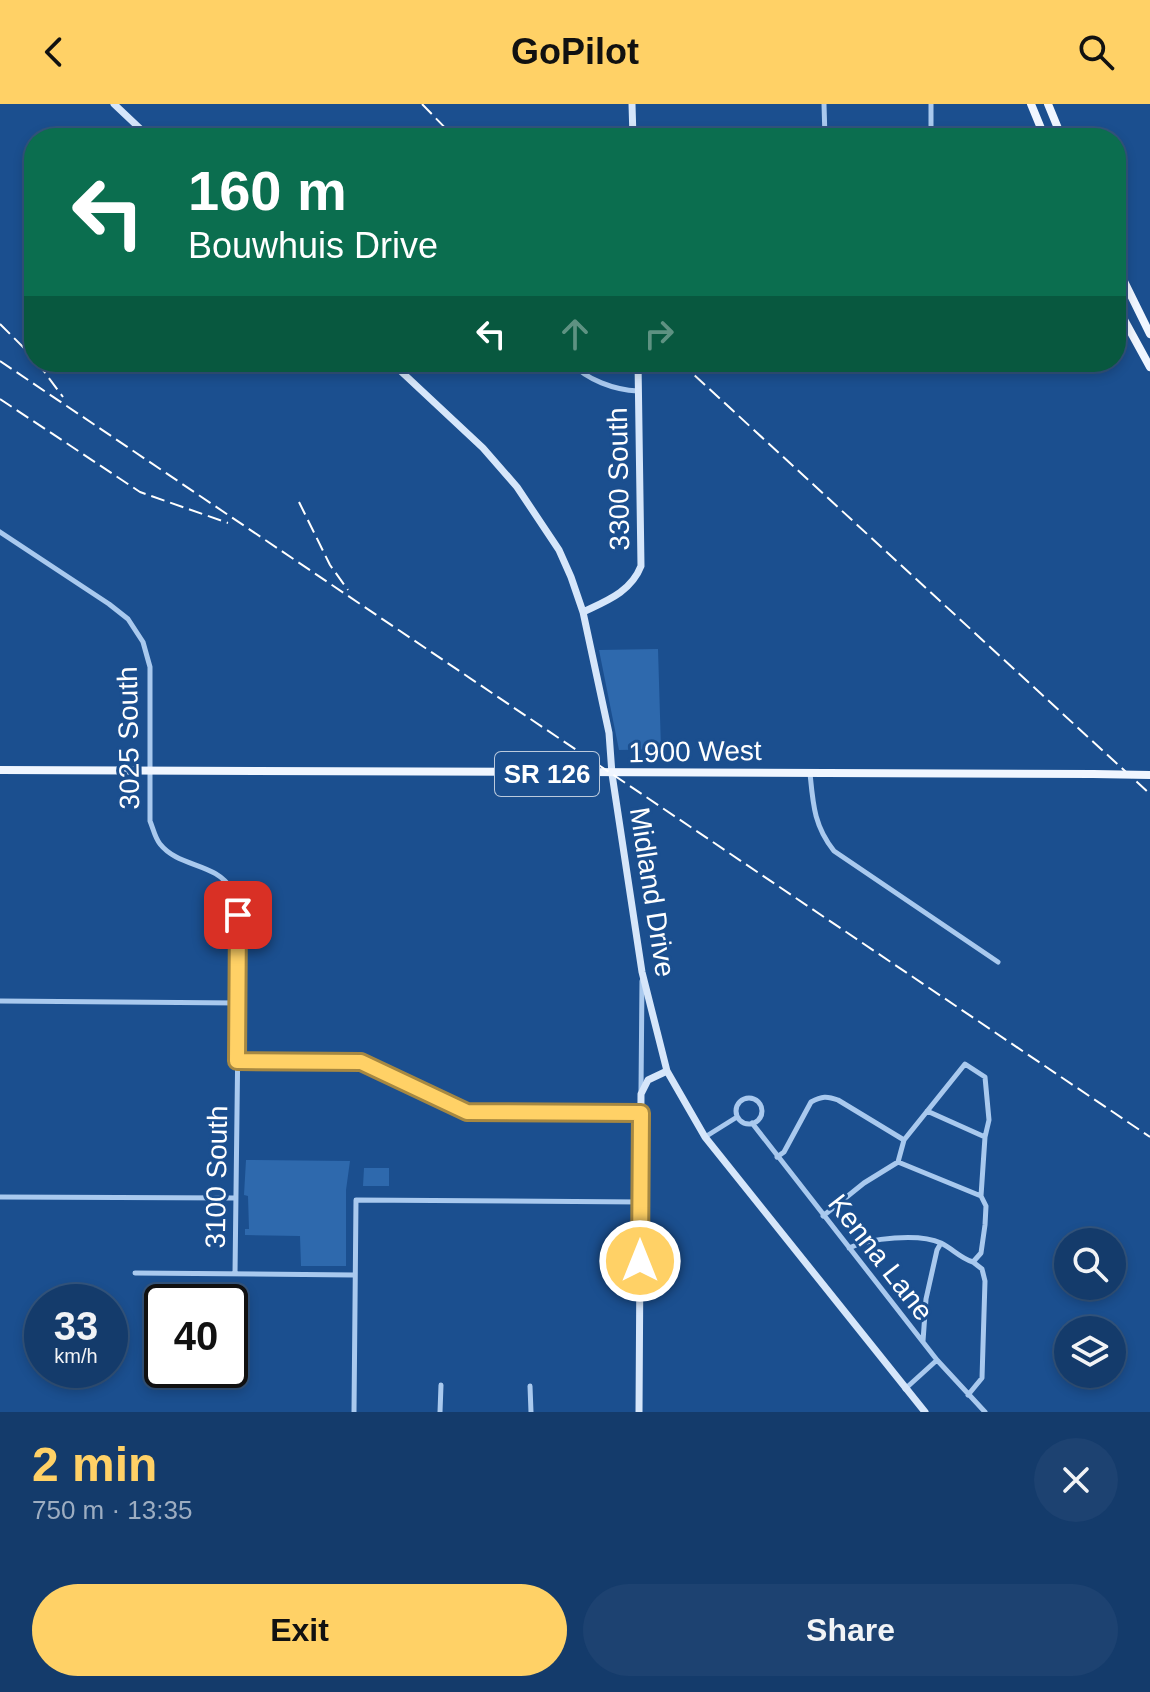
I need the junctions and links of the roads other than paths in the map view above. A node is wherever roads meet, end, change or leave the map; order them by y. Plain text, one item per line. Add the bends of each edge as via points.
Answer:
1 (114, 104) edge
2 (632, 104) edge
3 (824, 104) edge
4 (931, 104) edge
5 (1031, 104) edge
6 (1048, 104) edge
7 (139, 128) edge
8 (633, 128) edge
9 (825, 128) edge
10 (931, 128) edge
11 (1041, 128) edge
12 (1058, 128) edge
13 (1126, 285) edge
14 (1126, 323) edge
15 (1150, 334) edge
16 (1150, 367) edge
17 (402, 372) edge
18 (581, 372) edge
19 (638, 372) edge
20 (638, 391) junction
21 (0, 532) edge
22 (583, 612) junction
23 (0, 770) edge
24 (150, 771) junction
25 (810, 772) junction
26 (612, 774) junction
27 (1150, 775) edge
28 (232, 890) joint
29 (998, 962) dead end
30 (642, 972) junction
31 (0, 1001) edge
32 (238, 1003) junction
33 (237, 1061) junction
34 (667, 1071) junction
35 (641, 1094) junction
36 (927, 1111) junction
37 (641, 1113) junction
38 (737, 1117) junction
39 (752, 1123) junction
40 (705, 1137) junction
41 (985, 1137) junction
42 (904, 1140) junction
43 (777, 1157) junction
44 (898, 1162) junction
45 (981, 1196) junction
46 (0, 1197) edge
47 (236, 1198) junction
48 (641, 1202) junction
49 (823, 1216) junction
50 (941, 1243) junction
51 (849, 1248) junction
52 (973, 1262) junction
53 (135, 1273) dead end
54 (235, 1274) junction
55 (354, 1275) junction
56 (923, 1342) junction
57 (937, 1360) junction
58 (441, 1385) dead end
59 (530, 1386) dead end
60 (905, 1389) junction
61 (968, 1395) junction
62 (354, 1412) edge
63 (440, 1412) edge
64 (531, 1412) edge
65 (639, 1412) edge
66 (925, 1412) edge
67 (985, 1412) edge

1 - 7 street
2 - 8 street
3 - 9 street
4 - 10 street
5 - 11 main road
6 - 12 main road
13 - 15 main road
14 - 16 main road
17 - 22 street, Midland Drive via 483,448 527,499 559,550
18 - 20 street via 619,390
19 - 20 street, 3300 South
20 - 22 street, 3300 South via 641,566 631,585
21 - 24 street, 3025 South via 109,604 128,619 143,642 150,667
22 - 26 street, Midland Drive via 609,733
23 - 24 main road, 1900 West / SR 126
24 - 26 main road, 1900 West / SR 126
24 - 28 street, 3025 South via 150,821 160,844 178,859 215,872
25 - 26 main road, 1900 West / SR 126
25 - 27 main road, 1900 West / SR 126, bridge
25 - 29 street via 820,834 834,851
26 - 30 street, Midland Drive
28 - 32 street, 3100 South via 238,915
30 - 34 street, Midland Drive
30 - 35 street
31 - 32 street
32 - 33 street, 3100 South
33 - 37 street via 361,1062 467,1112
33 - 47 street, 3100 South
34 - 35 street via 648,1080
34 - 40 street, Midland Drive
35 - 37 street
36 - 41 street
36 - 41 street via 965,1064 985,1077
36 - 42 street
37 - 48 street
38 - 39 street
38 - 39 street via 740,1101 753,1099 761,1113
38 - 40 street
39 - 43 street, Kenna Lane
40 - 60 street, Midland Drive
41 - 45 street
42 - 43 street via 838,1100 819,1097
42 - 44 street
43 - 49 street, Kenna Lane
44 - 45 street
44 - 49 street
45 - 52 street via 985,1225 981,1253
46 - 47 street
47 - 54 street, 3100 South
48 - 55 street via 356,1200
48 - 65 street
49 - 51 street, Kenna Lane
50 - 51 street via 916,1237
50 - 52 street
50 - 56 street via 926,1299
51 - 56 street, Kenna Lane
52 - 61 street via 985,1281 982,1378
53 - 54 street
54 - 55 street
55 - 62 street
56 - 57 street, Kenna Lane
57 - 60 street
57 - 61 street, Kenna Lane
58 - 63 street
59 - 64 street
60 - 66 street, Midland Drive
61 - 67 street, Kenna Lane

